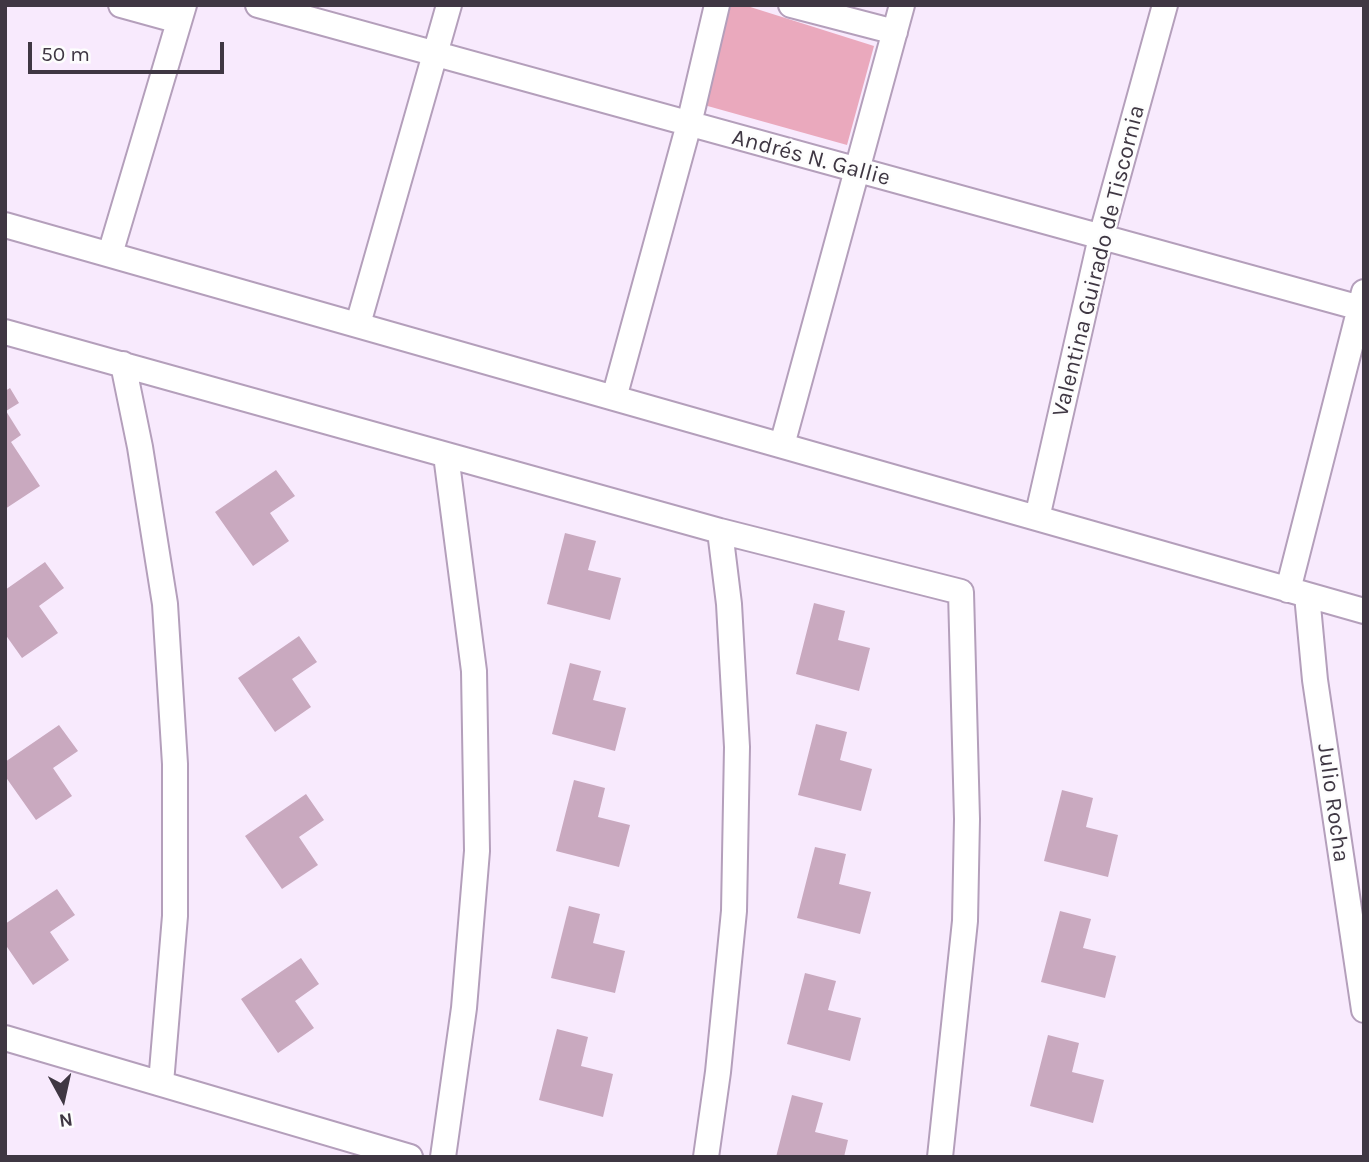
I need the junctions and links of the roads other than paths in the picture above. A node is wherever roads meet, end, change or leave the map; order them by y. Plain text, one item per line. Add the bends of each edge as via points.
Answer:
1 (121, 5) edge
2 (258, 5) edge
3 (449, 5) edge
4 (717, 5) edge
5 (790, 5) edge
6 (902, 5) edge
7 (1165, 5) edge
8 (182, 13) edge
9 (895, 32) junction
10 (435, 54) junction
11 (688, 124) junction
12 (857, 170) junction
13 (5, 225) edge
14 (1101, 237) junction
15 (110, 254) junction
16 (1362, 303) edge
17 (358, 324) junction
18 (5, 332) edge
19 (123, 364) junction
20 (614, 398) junction
21 (782, 446) junction
22 (446, 455) junction
23 (1037, 518) junction
24 (720, 531) junction
25 (1297, 592) junction
26 (1364, 611) edge
27 (1363, 1000) edge
28 (5, 1038) edge
29 (161, 1083) junction
30 (410, 1157) edge
31 (443, 1157) edge
32 (706, 1157) edge
33 (940, 1157) edge

1 - 8 street
2 - 10 street, Andrés N. Gallie
3 - 10 street
4 - 11 street
5 - 9 street
6 - 9 street
7 - 14 street, Valentina Guirado de Tiscornia
8 - 15 street
9 - 12 street
10 - 11 street, Andrés N. Gallie
10 - 17 street
11 - 12 street, Andrés N. Gallie
11 - 20 street
12 - 14 street, Andrés N. Gallie
12 - 21 street
13 - 15 street
14 - 16 street, Andrés N. Gallie
14 - 23 street, Valentina Guirado de Tiscornia
15 - 17 street
16 - 25 street, Julio Rocha
17 - 20 street
18 - 19 street
19 - 22 street
19 - 29 street via 165,604 175,764 176,916
20 - 21 street
21 - 23 street
22 - 24 street
22 - 31 street via 474,671 477,851 464,1008
23 - 25 street
24 - 32 street via 737,747 734,884
24 - 33 street via 961,592 965,921
25 - 26 street
25 - 27 street, Julio Rocha via 1315,680
28 - 29 street
29 - 30 street

